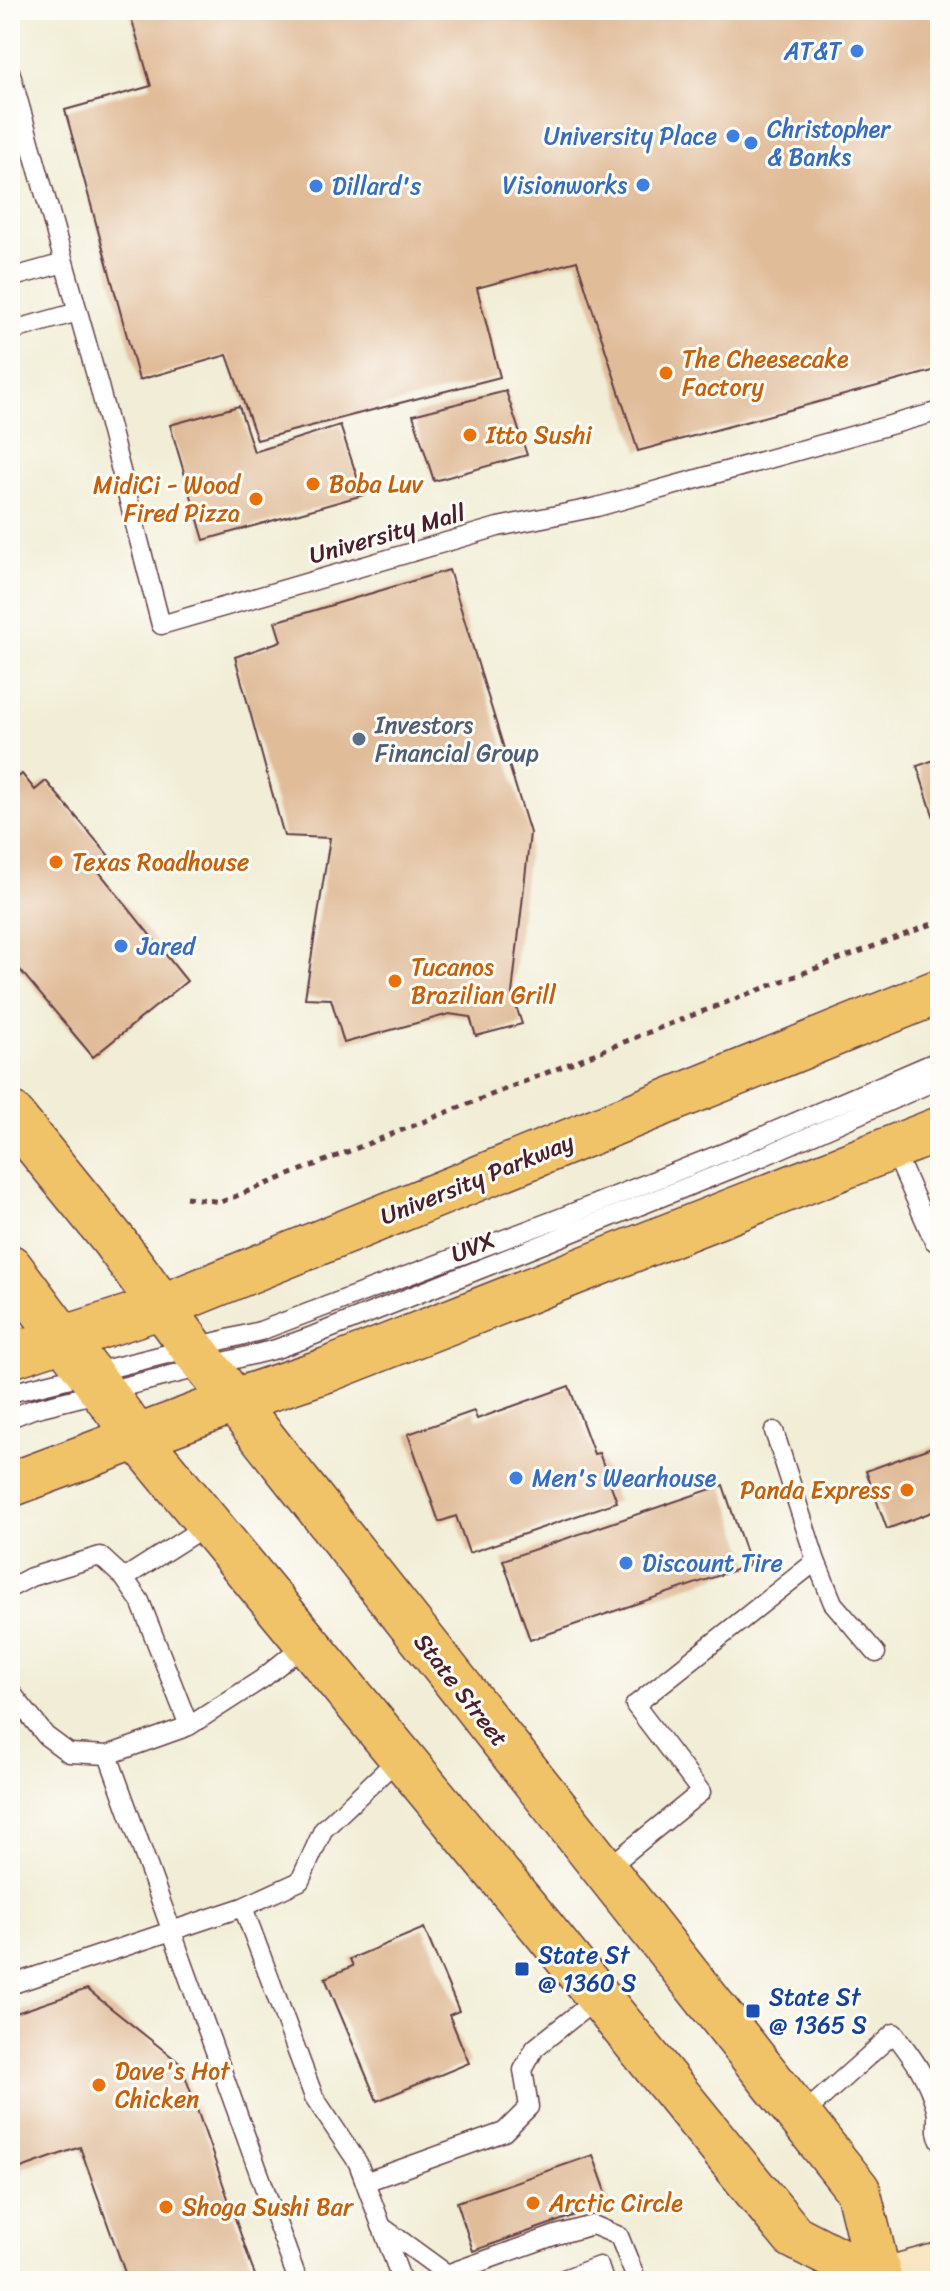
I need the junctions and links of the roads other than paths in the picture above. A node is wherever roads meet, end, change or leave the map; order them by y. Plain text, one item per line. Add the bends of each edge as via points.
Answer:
1 (10, 71) edge
2 (64, 263) junction
3 (10, 278) edge
4 (78, 312) junction
5 (10, 331) edge
6 (940, 411) edge
7 (940, 991) edge
8 (940, 1060) edge
9 (940, 1079) edge
10 (10, 1113) edge
11 (940, 1129) edge
12 (893, 1148) junction
13 (940, 1244) edge
14 (10, 1267) edge
15 (163, 1306) junction
16 (10, 1356) edge
17 (199, 1356) junction
18 (85, 1368) junction
19 (10, 1393) edge
20 (234, 1401) junction
21 (10, 1418) edge
22 (774, 1431) dead end
23 (137, 1437) junction
24 (10, 1485) edge
25 (209, 1524) junction
26 (816, 1561) junction
27 (124, 1578) junction
28 (10, 1588) edge
29 (306, 1643) junction
30 (876, 1653) dead end
31 (10, 1691) edge
32 (189, 1726) junction
33 (108, 1755) junction
34 (401, 1756) junction
35 (605, 1870) junction
36 (243, 1907) junction
37 (172, 1931) junction
38 (10, 1985) edge
39 (599, 1997) junction
40 (801, 2116) junction
41 (940, 2141) edge
42 (365, 2182) junction
43 (381, 2226) junction
44 (940, 2265) edge
45 (10, 2268) edge
46 (601, 2274) edge
47 (446, 2278) edge
48 (15, 2281) edge
49 (298, 2281) edge
50 (402, 2281) edge
51 (558, 2281) edge
52 (637, 2281) edge
53 (880, 2281) edge

1 - 2 lane
2 - 3 lane
2 - 4 lane
4 - 5 lane
4 - 6 lane, University Mall via 161,625 498,527 597,507
7 - 15 main road, University Parkway
8 - 17 lane via 740,1146
9 - 17 lane, UVX via 762,1157 368,1315 276,1349
10 - 15 main road, State Street
11 - 12 main road
12 - 13 lane via 934,1241
12 - 20 main road via 327,1370
14 - 18 main road
15 - 17 main road, State Street
15 - 18 main road, University Parkway
16 - 18 main road, University Parkway
17 - 18 lane
17 - 20 main road, State Street
18 - 19 lane
18 - 21 lane
18 - 23 main road
20 - 23 main road
20 - 35 main road, State Street
22 - 26 lane
23 - 24 main road
23 - 25 main road
25 - 27 lane
25 - 29 main road
26 - 30 lane via 833,1603
26 - 35 lane via 635,1705 701,1792
27 - 28 lane via 100,1556
27 - 32 lane via 140,1601
29 - 32 lane
29 - 34 main road
31 - 33 lane via 46,1736 69,1753
32 - 33 lane
33 - 37 lane
34 - 36 lane via 323,1830 300,1881
34 - 39 main road
35 - 40 main road, State Street
36 - 37 lane
36 - 42 lane via 314,2097
37 - 38 lane
37 - 49 lane
39 - 42 lane via 535,2048 523,2070 529,2107 504,2132
39 - 53 main road via 793,2236
40 - 41 lane via 894,2033 921,2067
40 - 53 main road, State Street via 858,2190
42 - 43 lane
43 - 47 lane
43 - 50 lane
44 - 53 street
45 - 48 lane
46 - 51 lane
47 - 52 lane via 593,2225 619,2236

